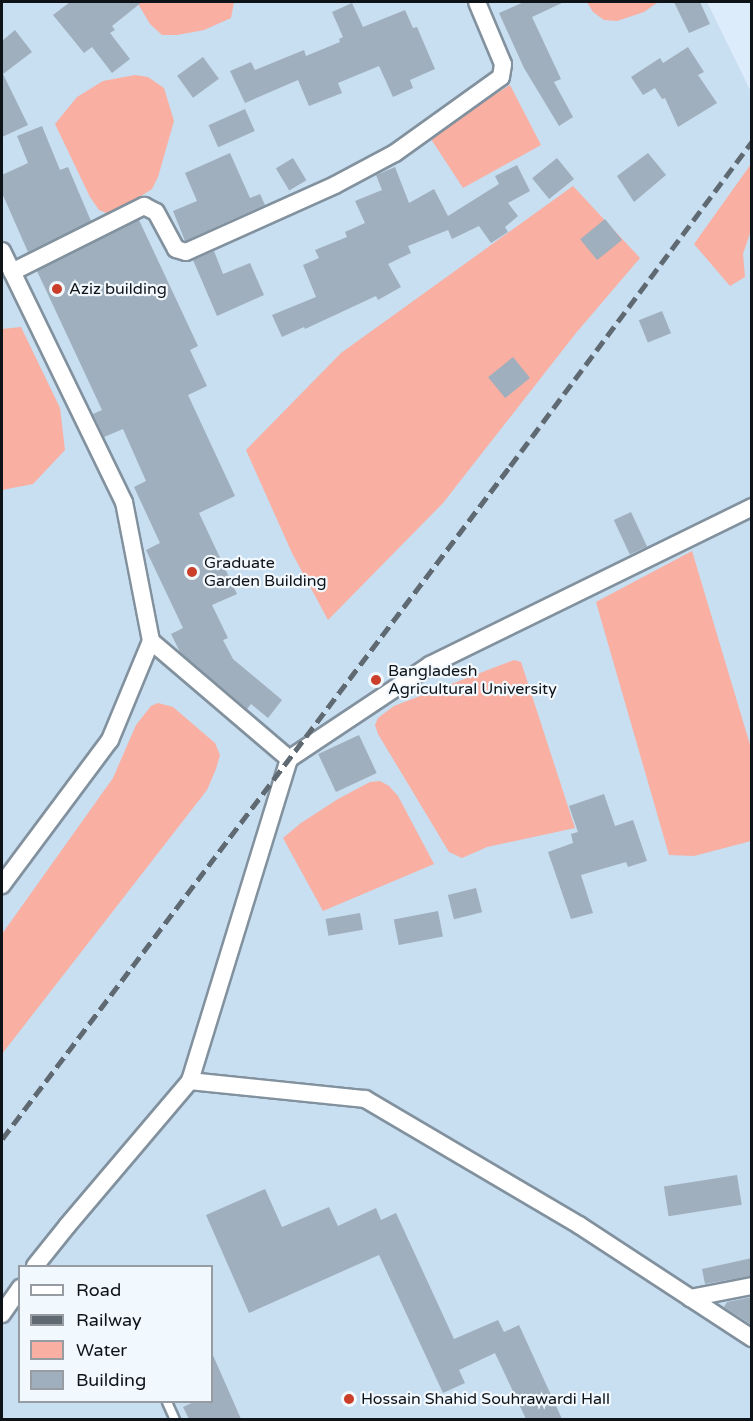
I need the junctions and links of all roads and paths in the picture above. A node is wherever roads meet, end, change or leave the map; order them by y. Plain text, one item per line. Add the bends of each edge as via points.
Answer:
1 (477, 2) edge
2 (2, 251) edge
3 (12, 272) junction
4 (752, 507) edge
5 (151, 640) junction
6 (289, 759) junction
7 (2, 885) edge
8 (190, 1082) junction
9 (36, 1265) edge
10 (752, 1286) edge
11 (18, 1291) edge
12 (690, 1298) junction
13 (2, 1312) edge
14 (752, 1338) edge
15 (168, 1403) edge
16 (175, 1419) edge

1 - 3 street via 503,64 501,77 395,153 186,252 176,249 156,212 144,206
2 - 3 street
3 - 5 street via 124,502
4 - 6 street via 430,665
5 - 6 street
5 - 7 street via 110,740
6 - 8 street
8 - 9 street
8 - 12 street via 365,1099 579,1226
10 - 12 street
11 - 13 street
12 - 14 street
15 - 16 lane

